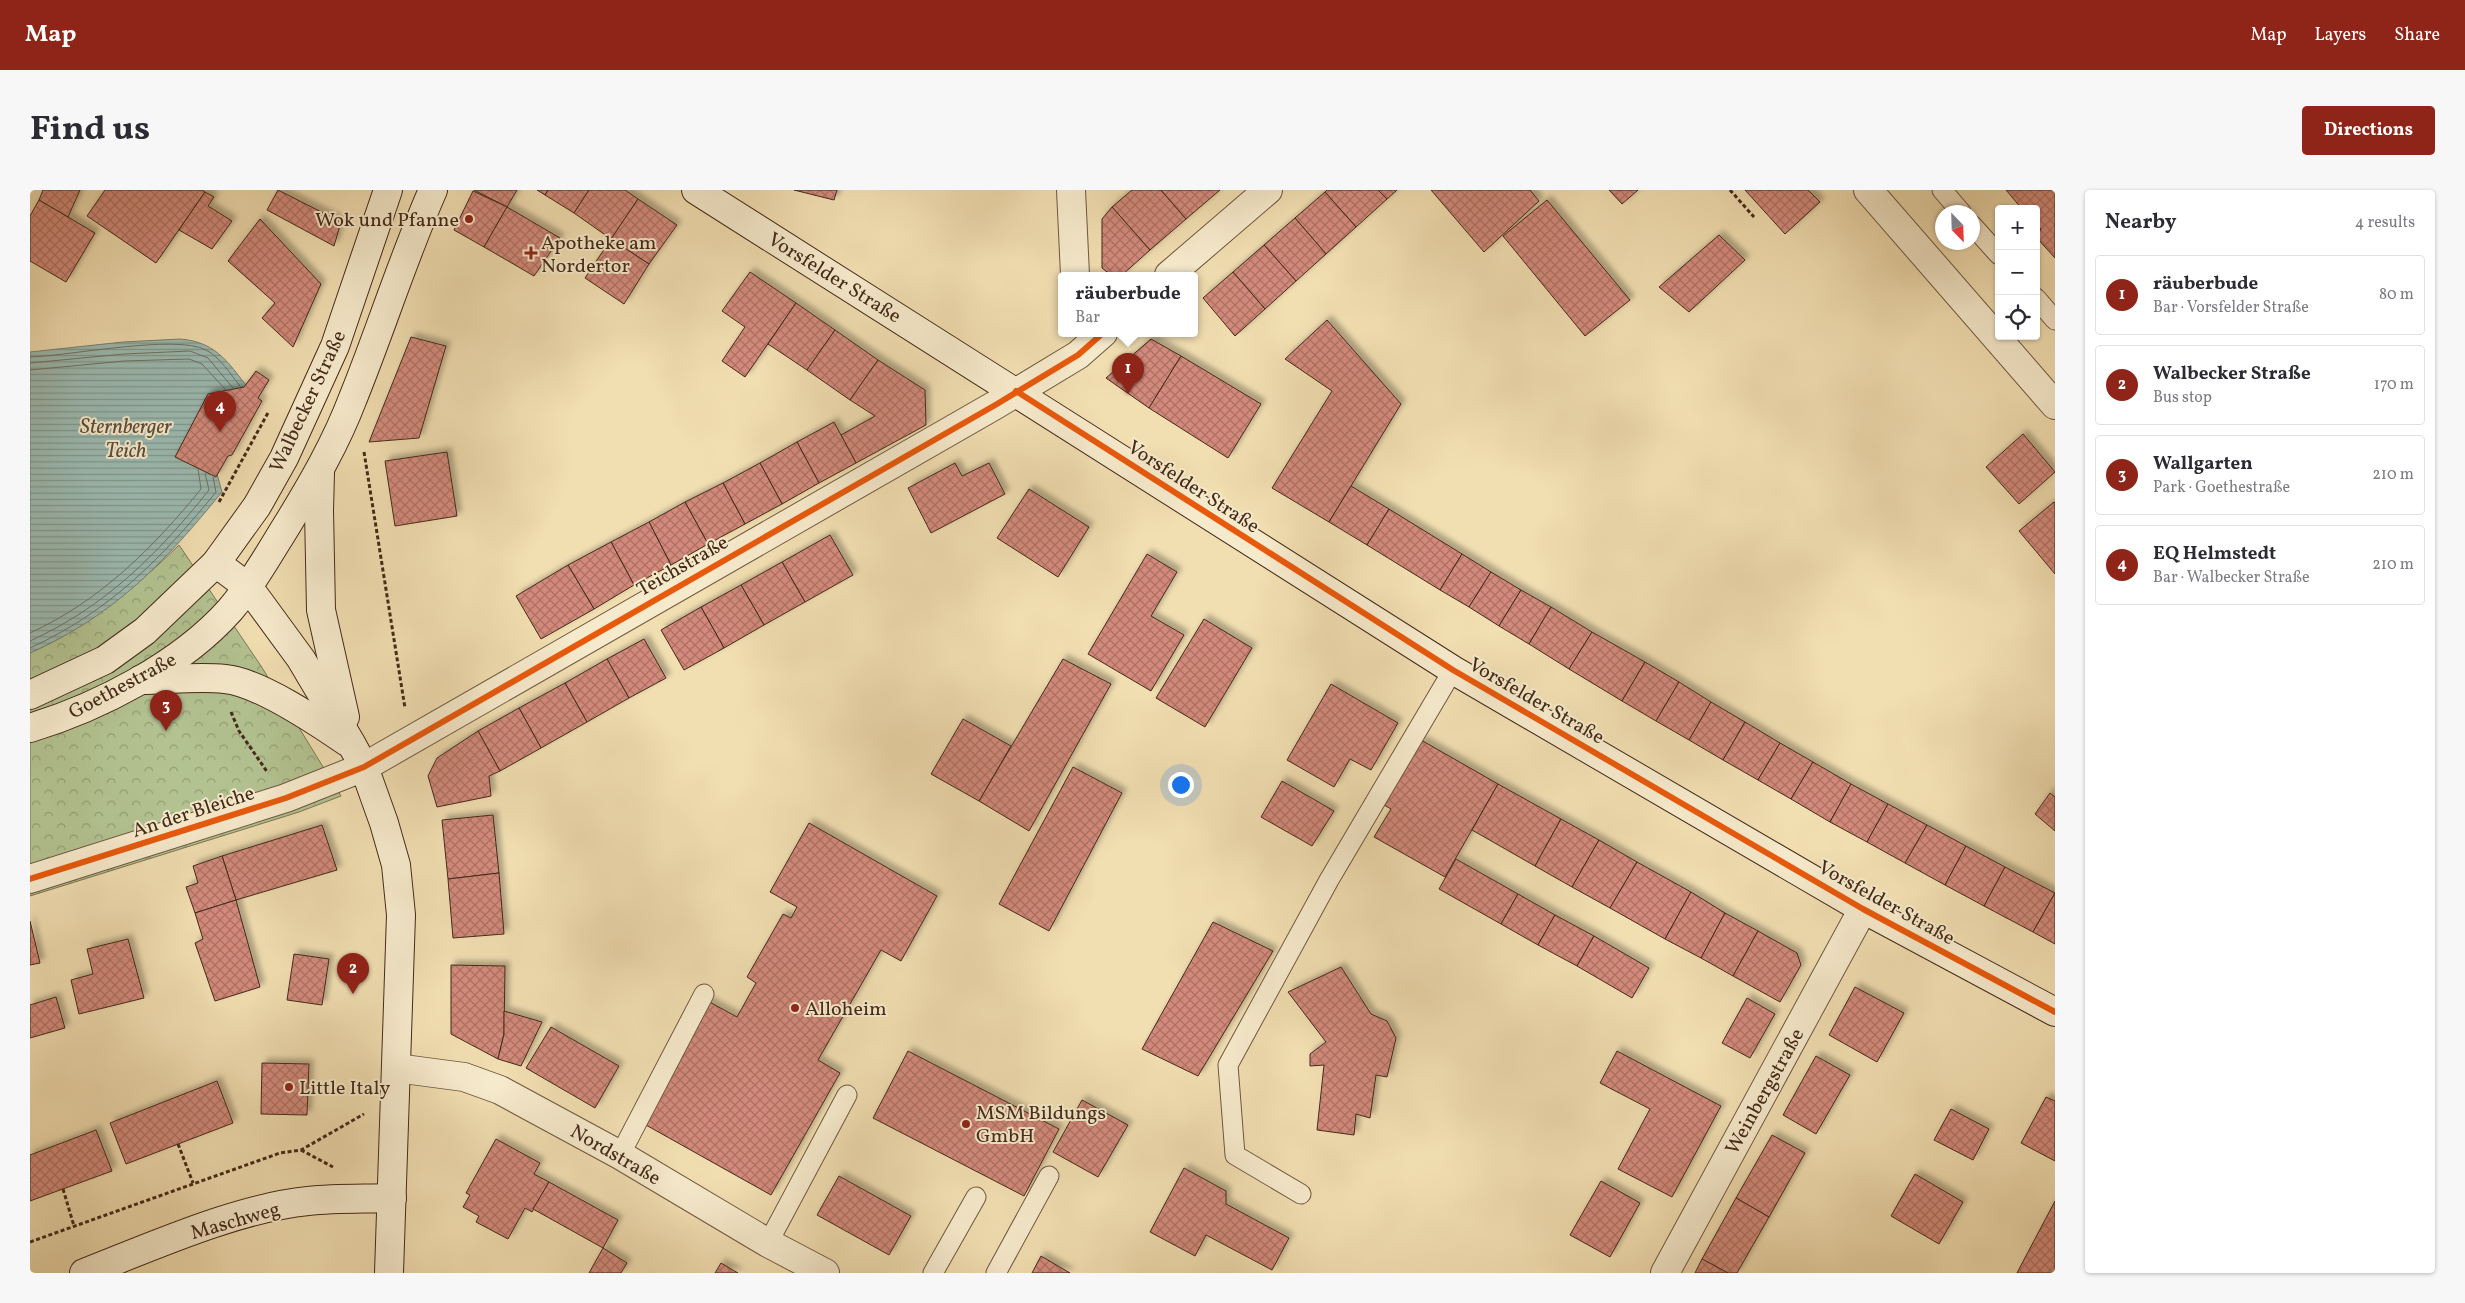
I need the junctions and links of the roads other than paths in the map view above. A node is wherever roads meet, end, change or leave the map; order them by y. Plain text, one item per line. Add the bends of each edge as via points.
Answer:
1 (388, 190) edge
2 (433, 190) edge
3 (696, 190) edge
4 (1072, 190) edge
5 (1268, 190) edge
6 (1868, 190) edge
7 (1942, 190) edge
8 (1955, 205) edge
9 (1980, 234) edge
10 (1995, 251) edge
11 (1075, 272) edge
12 (1172, 272) edge
13 (2040, 303) edge
14 (2055, 320) edge
15 (1094, 337) edge
16 (1077, 344) edge
17 (1016, 391) junction
18 (2055, 405) edge
19 (320, 472) junction
20 (216, 562) junction
21 (248, 587) junction
22 (1453, 670) junction
23 (140, 680) junction
24 (30, 695) edge
25 (30, 728) edge
26 (358, 756) junction
27 (30, 879) edge
28 (1863, 909) junction
29 (704, 994) dead end
30 (2055, 1012) edge
31 (396, 1068) junction
32 (847, 1095) dead end
33 (620, 1155) junction
34 (1049, 1176) dead end
35 (1301, 1194) dead end
36 (976, 1197) dead end
37 (392, 1198) junction
38 (768, 1243) junction
39 (84, 1273) edge
40 (389, 1273) edge
41 (824, 1273) edge
42 (933, 1273) edge
43 (996, 1273) edge
44 (1665, 1273) edge

1 - 20 main road, Walbecker Straße via 321,380 257,506
2 - 19 main road, Walbecker Straße via 353,399
3 - 17 main road, Vorsfelder Straße
4 - 11 main road
5 - 12 main road
6 - 18 main road
7 - 8 lane
9 - 10 lane
13 - 14 lane
15 - 16 main road, Teichstraße
16 - 17 main road, Teichstraße
17 - 22 main road, Vorsfelder Straße
17 - 26 main road, Teichstraße via 410,740
19 - 21 main road, Walbecker Straße
19 - 26 main road via 321,610
20 - 21 main road
20 - 24 main road, Goethestraße via 145,631 105,660
21 - 23 main road, Goethestraße via 212,629
21 - 26 main road via 301,659
22 - 28 main road, Vorsfelder Straße
22 - 35 lane via 1329,880 1228,1065 1235,1155
23 - 25 main road, Goethestraße via 51,722
23 - 26 main road via 226,679 252,688 301,711
26 - 27 main road, An der Bleiche via 286,798
26 - 31 main road via 396,865 400,907
28 - 30 main road, Vorsfelder Straße
28 - 44 main road, Weinbergstraße
29 - 33 lane
31 - 33 main road, Nordstraße via 464,1077 500,1090
31 - 37 main road
32 - 38 lane
33 - 38 main road, Nordstraße
34 - 43 lane
36 - 42 lane
37 - 39 main road, Maschweg via 308,1201 268,1208
37 - 40 main road
38 - 41 main road, Nordstraße

